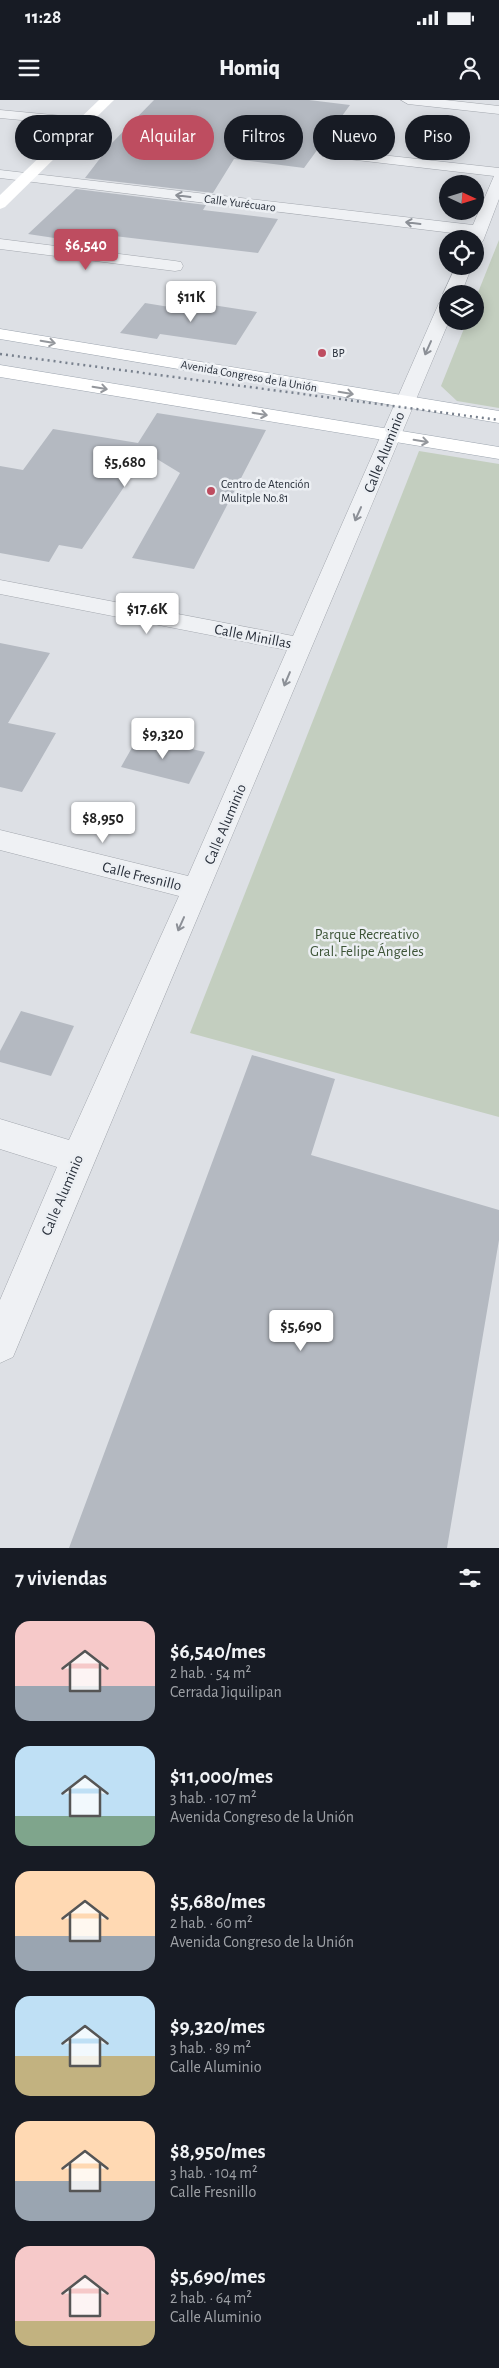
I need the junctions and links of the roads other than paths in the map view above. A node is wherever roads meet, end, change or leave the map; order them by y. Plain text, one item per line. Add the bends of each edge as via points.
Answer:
1 (106, 100) edge
2 (408, 100) edge
3 (499, 110) edge
4 (0, 114) edge
5 (15, 115) edge
6 (91, 115) edge
7 (45, 160) edge
8 (390, 160) edge
9 (499, 172) edge
10 (0, 174) edge
11 (27, 177) junction
12 (499, 179) edge
13 (0, 204) edge
14 (479, 230) edge
15 (439, 231) edge
16 (0, 244) edge
17 (175, 266) dead end
18 (439, 323) edge
19 (0, 334) edge
20 (0, 371) edge
21 (404, 402) junction
22 (499, 417) edge
23 (390, 436) junction
24 (499, 453) edge
25 (0, 587) edge
26 (301, 645) junction
27 (0, 840) edge
28 (196, 889) junction
29 (0, 1134) edge
30 (78, 1158) junction
31 (0, 1344) edge

1 - 6 main road
2 - 3 street
4 - 5 street
7 - 11 main road
8 - 9 street
10 - 11 street, Calle Yurécuaro
11 - 13 main road
15 -> 11 street, Calle Yurécuaro
12 - 14 street
16 - 17 street
18 -> 21 street, Calle Aluminio
19 -> 21 main road, Avenida Congreso de la Unión
20 -> 23 main road
21 - 22 main road, Avenida Congreso de la Unión
21 - 23 street, Calle Aluminio
23 -> 24 main road
23 -> 26 street, Calle Aluminio
25 - 26 street, Calle Minillas
26 -> 28 street, Calle Aluminio
27 - 28 street, Calle Fresnillo
28 -> 30 street, Calle Aluminio
29 - 30 street
30 - 31 street, Calle Aluminio

